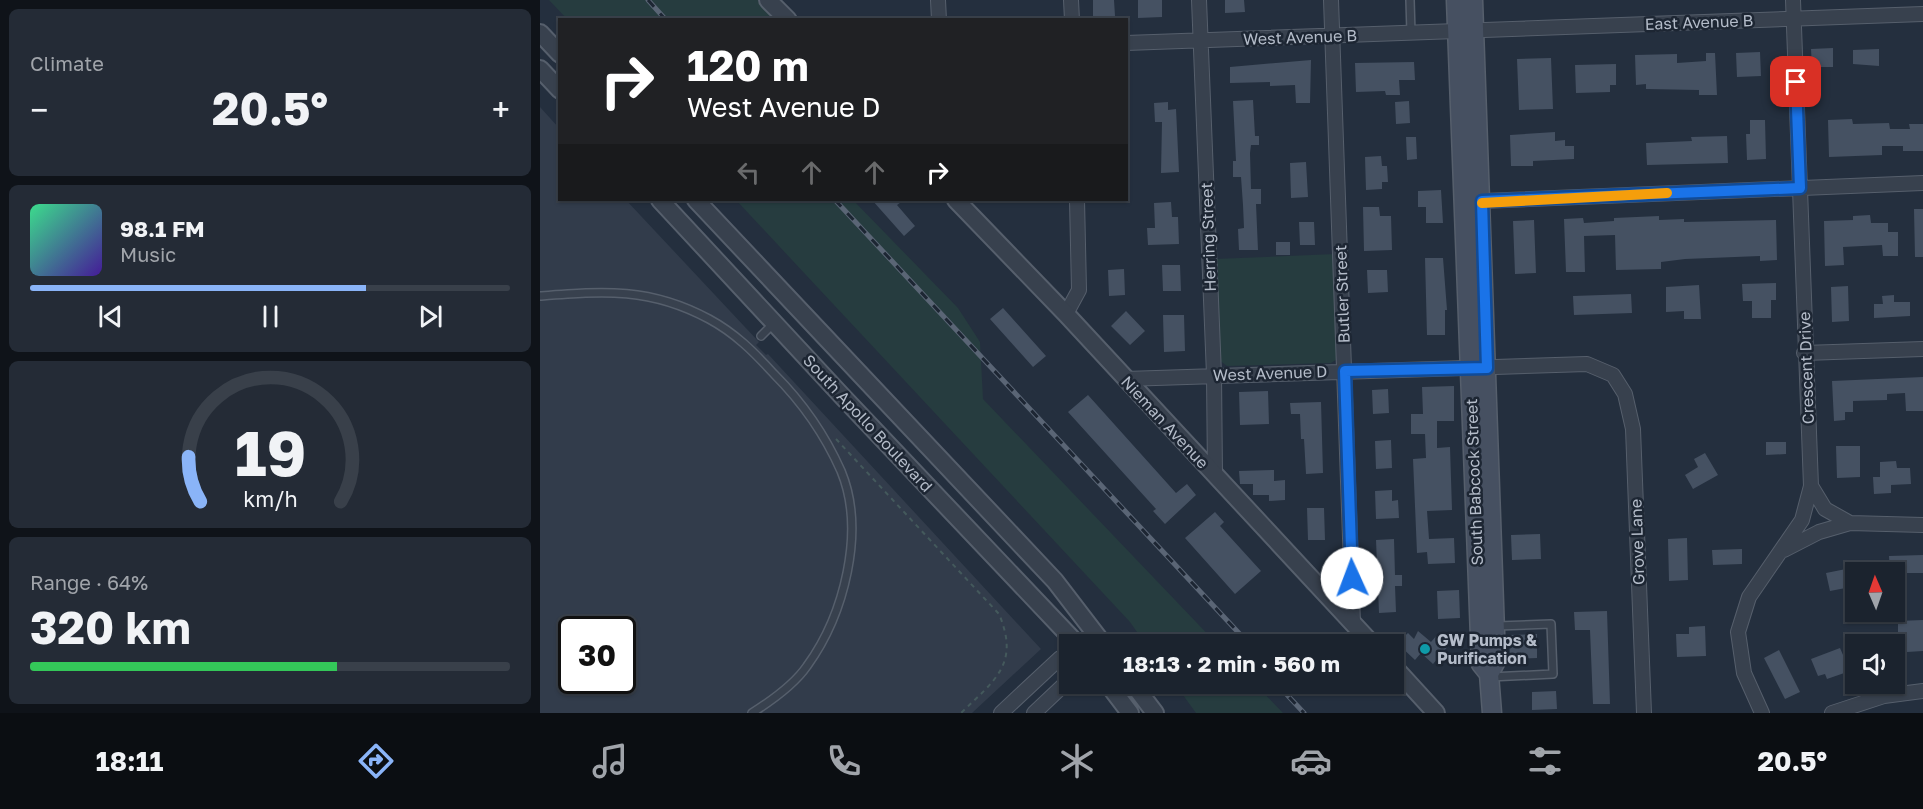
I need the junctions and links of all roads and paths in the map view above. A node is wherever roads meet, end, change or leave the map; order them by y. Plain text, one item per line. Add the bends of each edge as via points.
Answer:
1 (768, 0) edge
2 (938, 0) edge
3 (1071, 0) edge
4 (1199, 0) edge
5 (1331, 0) edge
6 (1410, 0) edge
7 (1456, 0) edge
8 (1473, 0) edge
9 (1793, 0) edge
10 (784, 11) edge
11 (1923, 14) edge
12 (939, 18) edge
13 (1072, 18) edge
14 (1794, 19) junction
15 (1466, 31) junction
16 (540, 33) edge
17 (1411, 33) junction
18 (1332, 37) junction
19 (1200, 40) junction
20 (1128, 43) edge
21 (558, 52) edge
22 (540, 69) edge
23 (556, 86) edge
24 (1923, 183) edge
25 (1800, 188) junction
26 (661, 201) edge
27 (697, 201) edge
28 (957, 201) edge
29 (1077, 201) edge
30 (1482, 201) junction
31 (540, 297) edge
32 (1066, 314) junction
33 (774, 323) junction
34 (761, 336) dead end
35 (1923, 349) edge
36 (1804, 353) junction
37 (1478, 368) junction
38 (1345, 371) junction
39 (1214, 375) junction
40 (1613, 375) joint
41 (1125, 379) junction
42 (833, 436) dead end
43 (1215, 475) junction
44 (1811, 486) junction
45 (1850, 523) junction
46 (1923, 525) edge
47 (1782, 551) junction
48 (1353, 623) junction
49 (1495, 626) junction
50 (1068, 634) edge
51 (1091, 634) edge
52 (1363, 634) edge
53 (1059, 659) edge
54 (1490, 675) junction
55 (1404, 678) edge
56 (1059, 689) edge
57 (1923, 690) edge
58 (1116, 694) edge
59 (1141, 694) edge
60 (752, 713) edge
61 (961, 713) edge
62 (1001, 713) edge
63 (1034, 713) edge
64 (1130, 713) edge
65 (1155, 713) edge
66 (1436, 713) edge
67 (1492, 713) edge
68 (1644, 713) edge
69 (1762, 713) edge
70 (1832, 713) edge

1 - 10 street
2 - 12 street
3 - 13 street
4 - 19 street, Herring Street
5 - 18 street, Butler Street
6 - 17 lane
7 - 15 main road, South Babcock Street
8 - 15 main road, South Babcock Street
9 - 14 street, Crescent Drive
11 - 14 street, East Avenue B
14 - 15 street, East Avenue B
14 - 25 street, Crescent Drive
15 - 17 street, West Avenue B
15 - 30 main road, South Babcock Street
15 - 37 main road, South Babcock Street
16 - 21 street
17 - 18 street, West Avenue B
18 - 19 street, West Avenue B
18 - 38 street, Butler Street
19 - 20 street, West Avenue B
19 - 39 street, Herring Street
22 - 23 street
24 - 25 street
25 - 30 street
25 - 36 street, Crescent Drive
26 - 33 street, South Apollo Boulevard
27 - 51 street, South Apollo Boulevard via 1054,581
28 - 32 street, Nieman Avenue
29 - 32 street via 1079,290
30 - 37 main road, South Babcock Street
31 - 60 lane via 609,291 638,294 707,318 741,338 801,402 842,473 852,544 845,587 828,630 807,667
32 - 41 street, Nieman Avenue
33 - 34 lane
33 - 50 street, South Apollo Boulevard
35 - 36 street
36 - 44 street, Crescent Drive
37 - 38 street, West Avenue D
37 - 40 street, West Avenue D via 1587,364
37 - 49 main road, South Babcock Street
37 - 54 main road, South Babcock Street via 1481,664
38 - 39 street, West Avenue D
38 - 48 street, Butler Street
39 - 41 street, West Avenue D
39 - 43 street, Herring Street
40 - 68 street, Grove Lane via 1625,394 1633,429
41 - 43 street, Nieman Avenue
42 - 61 path via 999,614 1008,634 1001,674
43 - 48 street, Nieman Avenue
44 - 45 street via 1825,509
44 - 47 street, Crescent Drive via 1802,520
45 - 46 street
45 - 47 street via 1818,532
47 - 69 street, Crescent Drive via 1749,597 1738,632 1744,673
48 - 52 street, Nieman Avenue
49 - 54 main road, South Babcock Street via 1496,661
49 - 54 lane via 1551,624 1553,674
53 - 62 street
54 - 67 main road, South Babcock Street
55 - 66 street
56 - 63 street
57 - 70 street via 1884,696
58 - 64 street
59 - 65 street

